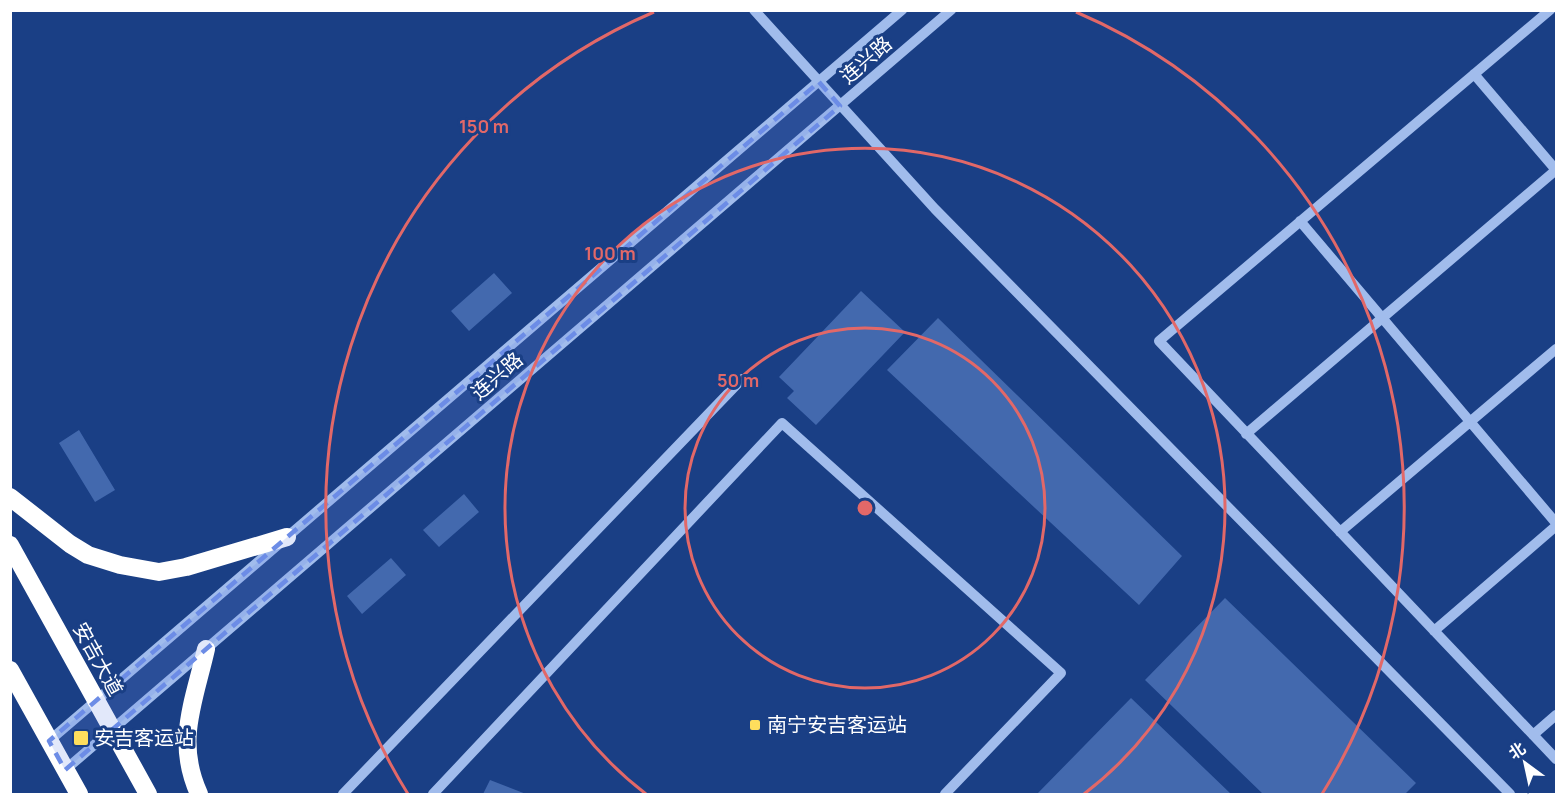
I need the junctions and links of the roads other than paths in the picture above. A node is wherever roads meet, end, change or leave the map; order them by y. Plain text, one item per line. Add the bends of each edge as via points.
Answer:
1 (754, 10) edge
2 (902, 10) edge
3 (951, 10) edge
4 (1550, 10) edge
5 (1474, 74) junction
6 (819, 82) junction
7 (840, 106) junction
8 (1557, 170) edge
9 (1300, 222) junction
10 (1382, 318) junction
11 (1557, 350) edge
12 (741, 379) dead end
13 (1471, 422) junction
14 (1246, 434) junction
15 (10, 497) edge
16 (1557, 524) edge
17 (1340, 532) junction
18 (287, 537) junction
19 (10, 545) edge
20 (1434, 631) junction
21 (206, 649) junction
22 (10, 670) edge
23 (96, 701) junction
24 (1557, 715) edge
25 (112, 730) junction
26 (1533, 735) junction
27 (49, 741) junction
28 (1557, 759) edge
29 (65, 770) junction
30 (79, 795) edge
31 (148, 795) edge
32 (199, 795) edge
33 (343, 795) edge
34 (433, 795) edge
35 (945, 795) edge
36 (1510, 795) edge

1 - 6 street
2 - 6 street, 连兴路
3 - 7 street, 连兴路
4 - 5 street
5 - 8 street
5 - 9 street
6 - 7 street
6 - 18 street, 连兴路
7 - 21 street, 连兴路
7 - 36 street via 943,218
8 - 10 street
9 - 10 street
9 - 14 street via 1159,341
10 - 13 street
10 - 14 street
11 - 13 street
12 - 33 street
13 - 16 street
13 - 17 street
14 - 17 street
15 - 18 highway via 88,555 159,572
16 - 20 street
17 - 20 street
18 - 23 street, 连兴路
19 - 23 highway, 安吉大道
20 - 26 street
21 - 25 street, 连兴路
21 - 32 highway via 187,730 192,779
22 - 27 highway
23 - 25 highway, 安吉大道
23 - 27 street, 连兴路
24 - 26 street
25 - 29 street, 连兴路
25 - 31 highway, 安吉大道
26 - 28 street
27 - 29 highway
29 - 30 highway
34 - 35 street via 782,423 1061,674

